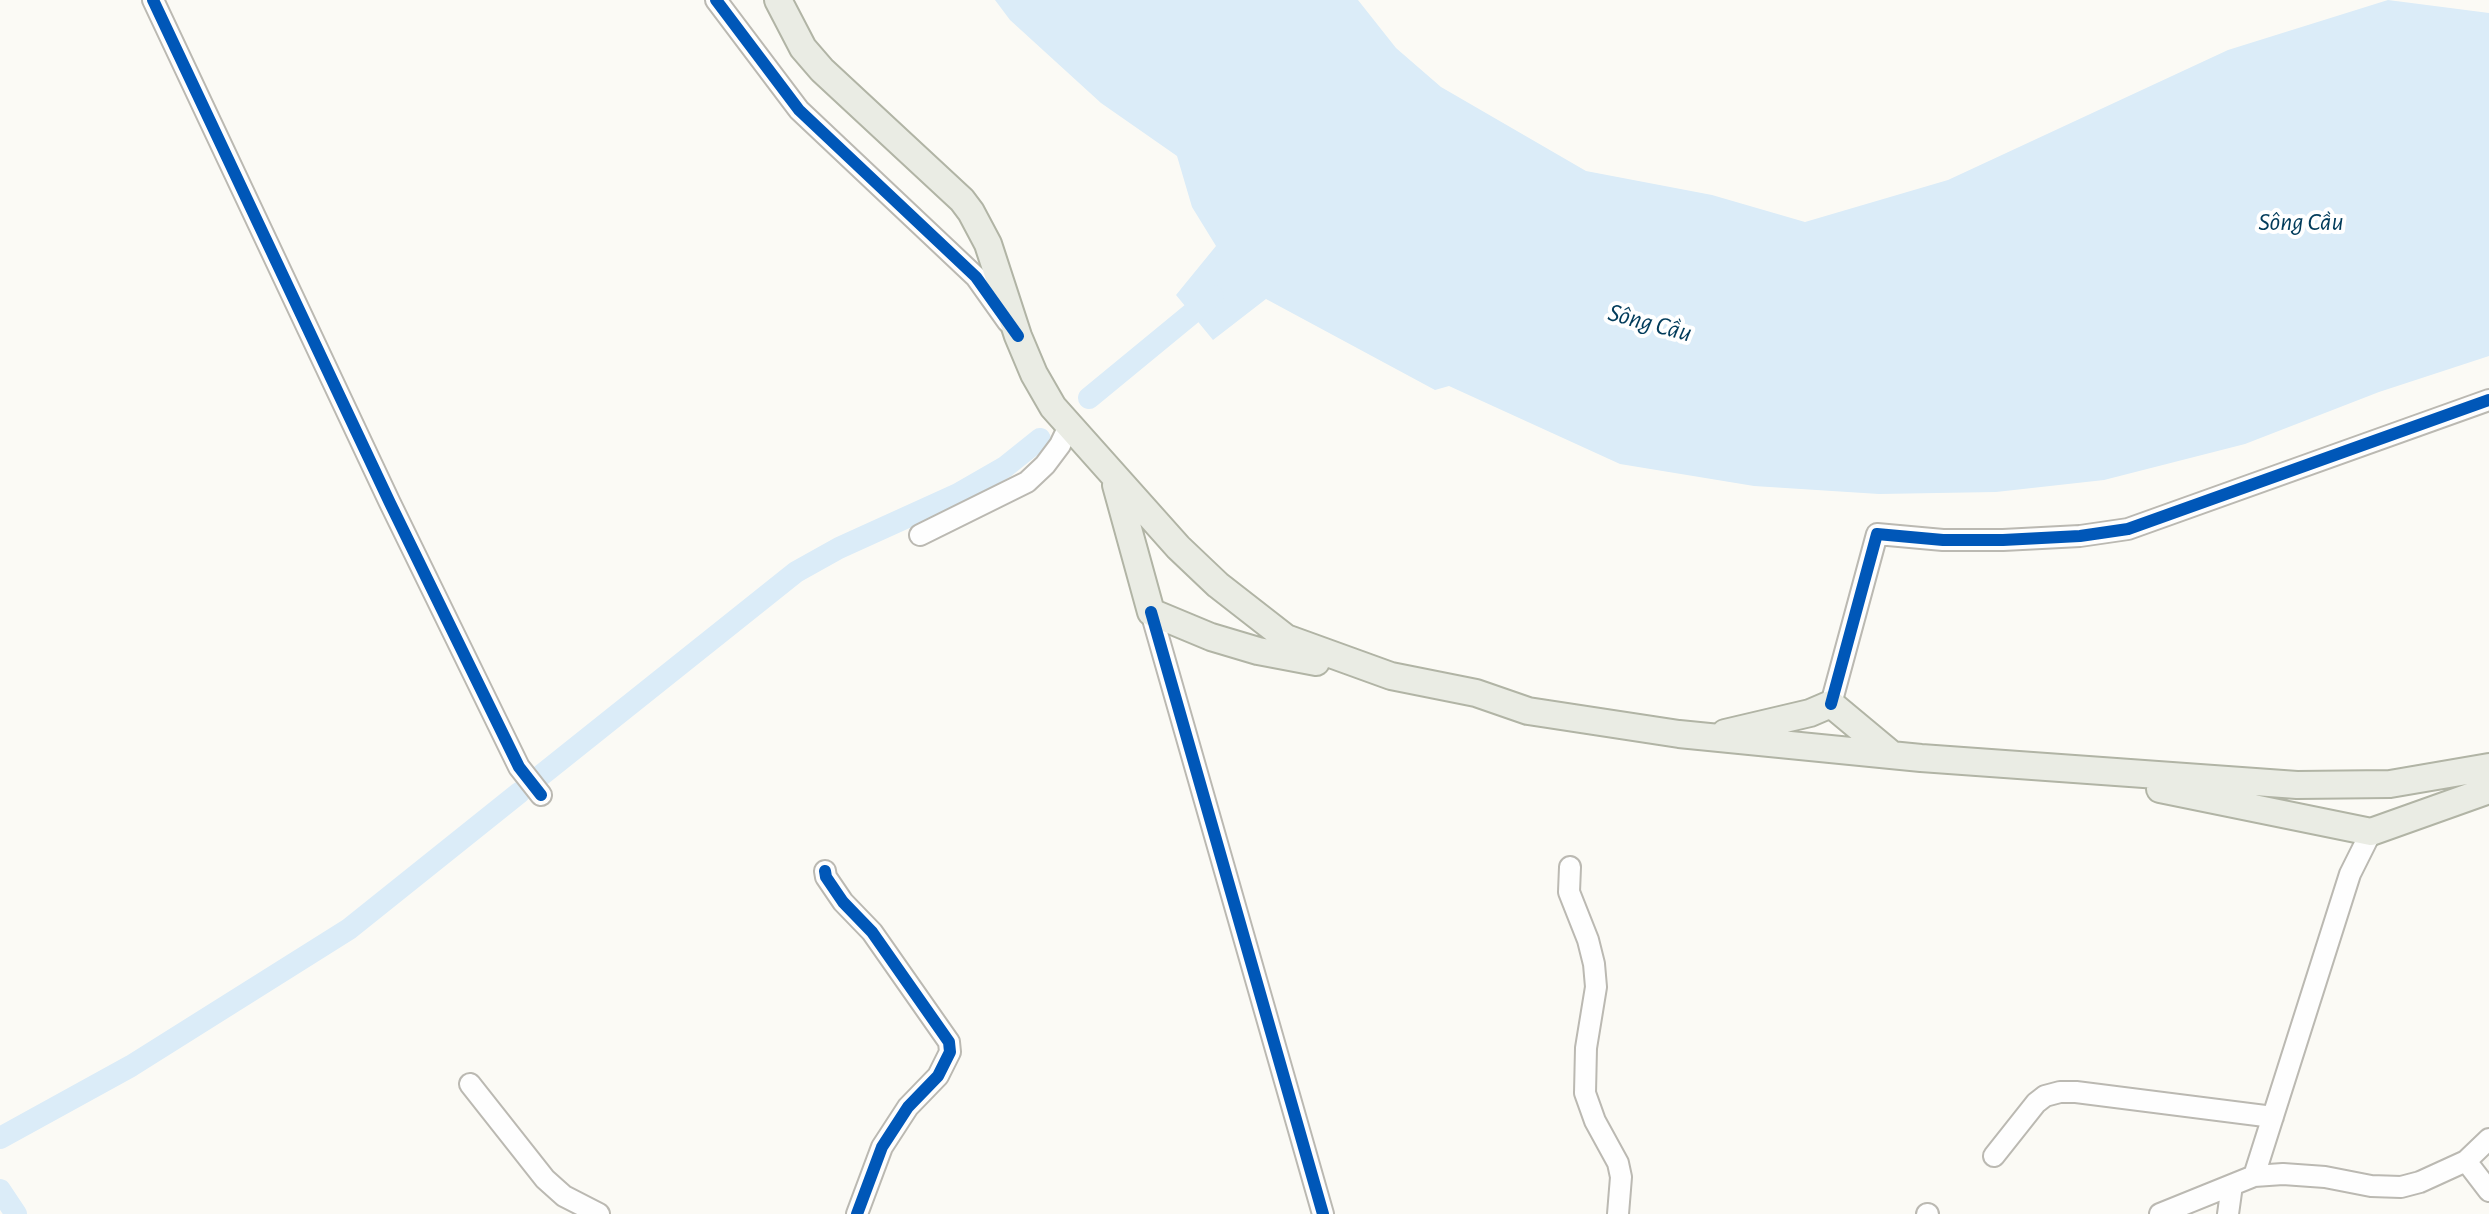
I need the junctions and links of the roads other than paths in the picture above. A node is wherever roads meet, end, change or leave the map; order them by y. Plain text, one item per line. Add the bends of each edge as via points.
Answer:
1 (153, 0) edge
2 (716, 0) edge
3 (778, 0) edge
4 (1018, 336) junction
5 (2489, 400) edge
6 (1069, 426) junction
7 (1115, 479) junction
8 (920, 535) dead end
9 (1151, 612) junction
10 (1391, 676) junction
11 (1831, 704) junction
12 (1714, 738) junction
13 (1891, 754) junction
14 (2489, 767) edge
15 (2086, 770) junction
16 (2489, 790) edge
17 (541, 795) dead end
18 (2371, 832) junction
19 (1570, 867) dead end
20 (825, 871) dead end
21 (470, 1084) dead end
22 (2273, 1117) junction
23 (2489, 1139) edge
24 (1994, 1156) dead end
25 (2466, 1161) junction
26 (2254, 1176) junction
27 (2232, 1185) junction
28 (2489, 1191) edge
29 (599, 1214) edge
30 (857, 1214) edge
31 (1323, 1214) edge
32 (1618, 1214) edge
33 (2160, 1214) edge
34 (2228, 1214) edge

1 - 17 street via 390,503 519,767
2 - 4 street via 799,110 976,277
3 - 4 main road via 803,48 822,70 971,212 988,244
4 - 6 main road via 1034,374
5 - 11 street via 2128,529 2003,540 1877,534
6 - 7 main road
6 - 8 street via 1060,445 1027,482
7 - 9 main road
7 - 10 main road via 1218,585 1286,638
9 - 10 main road via 1258,651
9 - 31 street
10 - 12 main road via 1476,693 1543,714
11 - 12 main road
11 - 13 main road
12 - 13 main road
13 - 15 main road
14 - 15 main road via 2353,785
15 - 18 main road
16 - 18 main road
18 - 22 street via 2350,874
19 - 32 street via 1569,892 1588,940 1596,987 1585,1093 1618,1163
20 - 30 street via 949,1042 950,1052 938,1076 908,1107 882,1147
21 - 29 street via 545,1179
22 - 24 street via 2060,1092 2036,1103
22 - 26 street
23 - 25 street
25 - 26 street via 2401,1187 2311,1176
25 - 28 street
26 - 27 street
27 - 33 street
27 - 34 street

